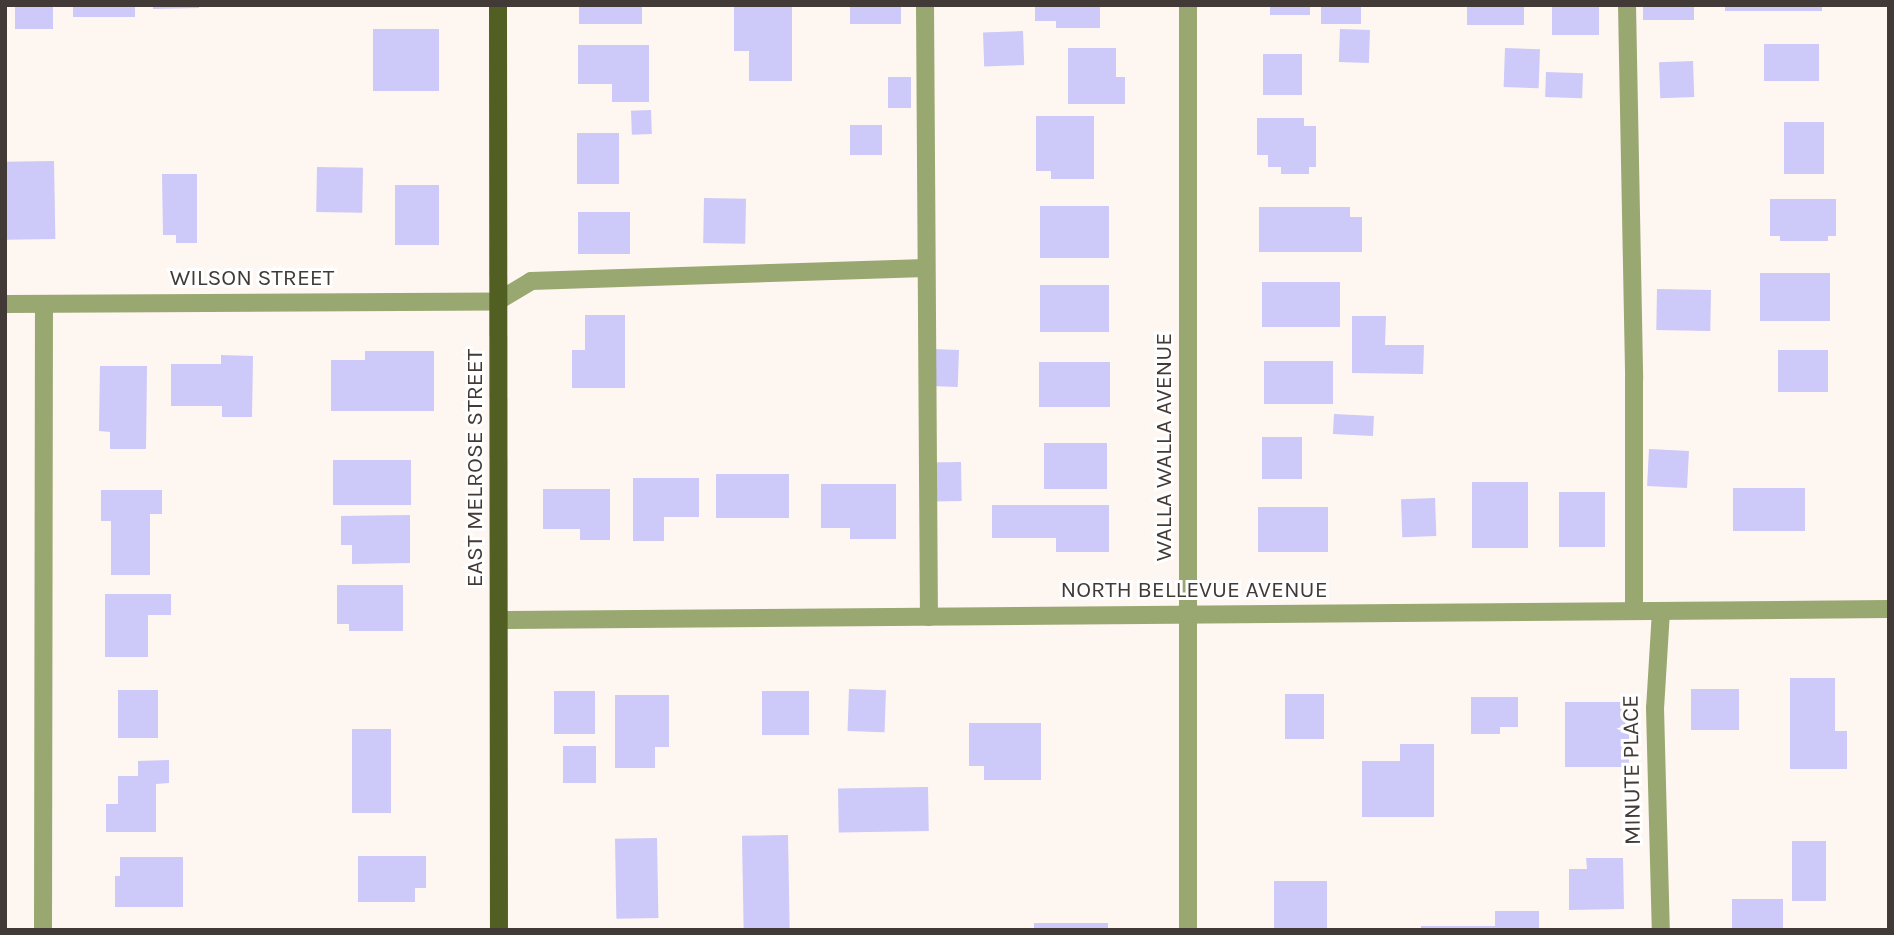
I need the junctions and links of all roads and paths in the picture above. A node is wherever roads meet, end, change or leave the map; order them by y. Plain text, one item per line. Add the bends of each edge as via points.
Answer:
1 (498, 5) edge
2 (925, 5) edge
3 (1188, 5) edge
4 (1627, 5) edge
5 (926, 268) junction
6 (498, 301) junction
7 (5, 304) edge
8 (44, 304) junction
9 (1889, 609) edge
10 (1634, 611) junction
11 (1661, 611) junction
12 (1188, 615) junction
13 (929, 617) junction
14 (500, 621) junction
15 (43, 930) edge
16 (499, 930) edge
17 (1188, 930) edge
18 (1661, 930) edge

1 - 6 main road, EAST MELROSE STREET
2 - 5 street
3 - 12 street, WALLA WALLA AVENUE
4 - 10 street
5 - 6 street via 531,281
5 - 13 street
6 - 8 street, WILSON STREET
6 - 14 main road, EAST MELROSE STREET
7 - 8 street, WILSON STREET
8 - 15 street
9 - 11 street, NORTH BELLEVUE AVENUE
10 - 11 street, NORTH BELLEVUE AVENUE
10 - 12 street, NORTH BELLEVUE AVENUE
11 - 18 street, MINUTE PLACE via 1655,708
12 - 13 street, NORTH BELLEVUE AVENUE
12 - 17 street, WALLA WALLA AVENUE
13 - 14 street, NORTH BELLEVUE AVENUE
14 - 16 main road, EAST MELROSE STREET

